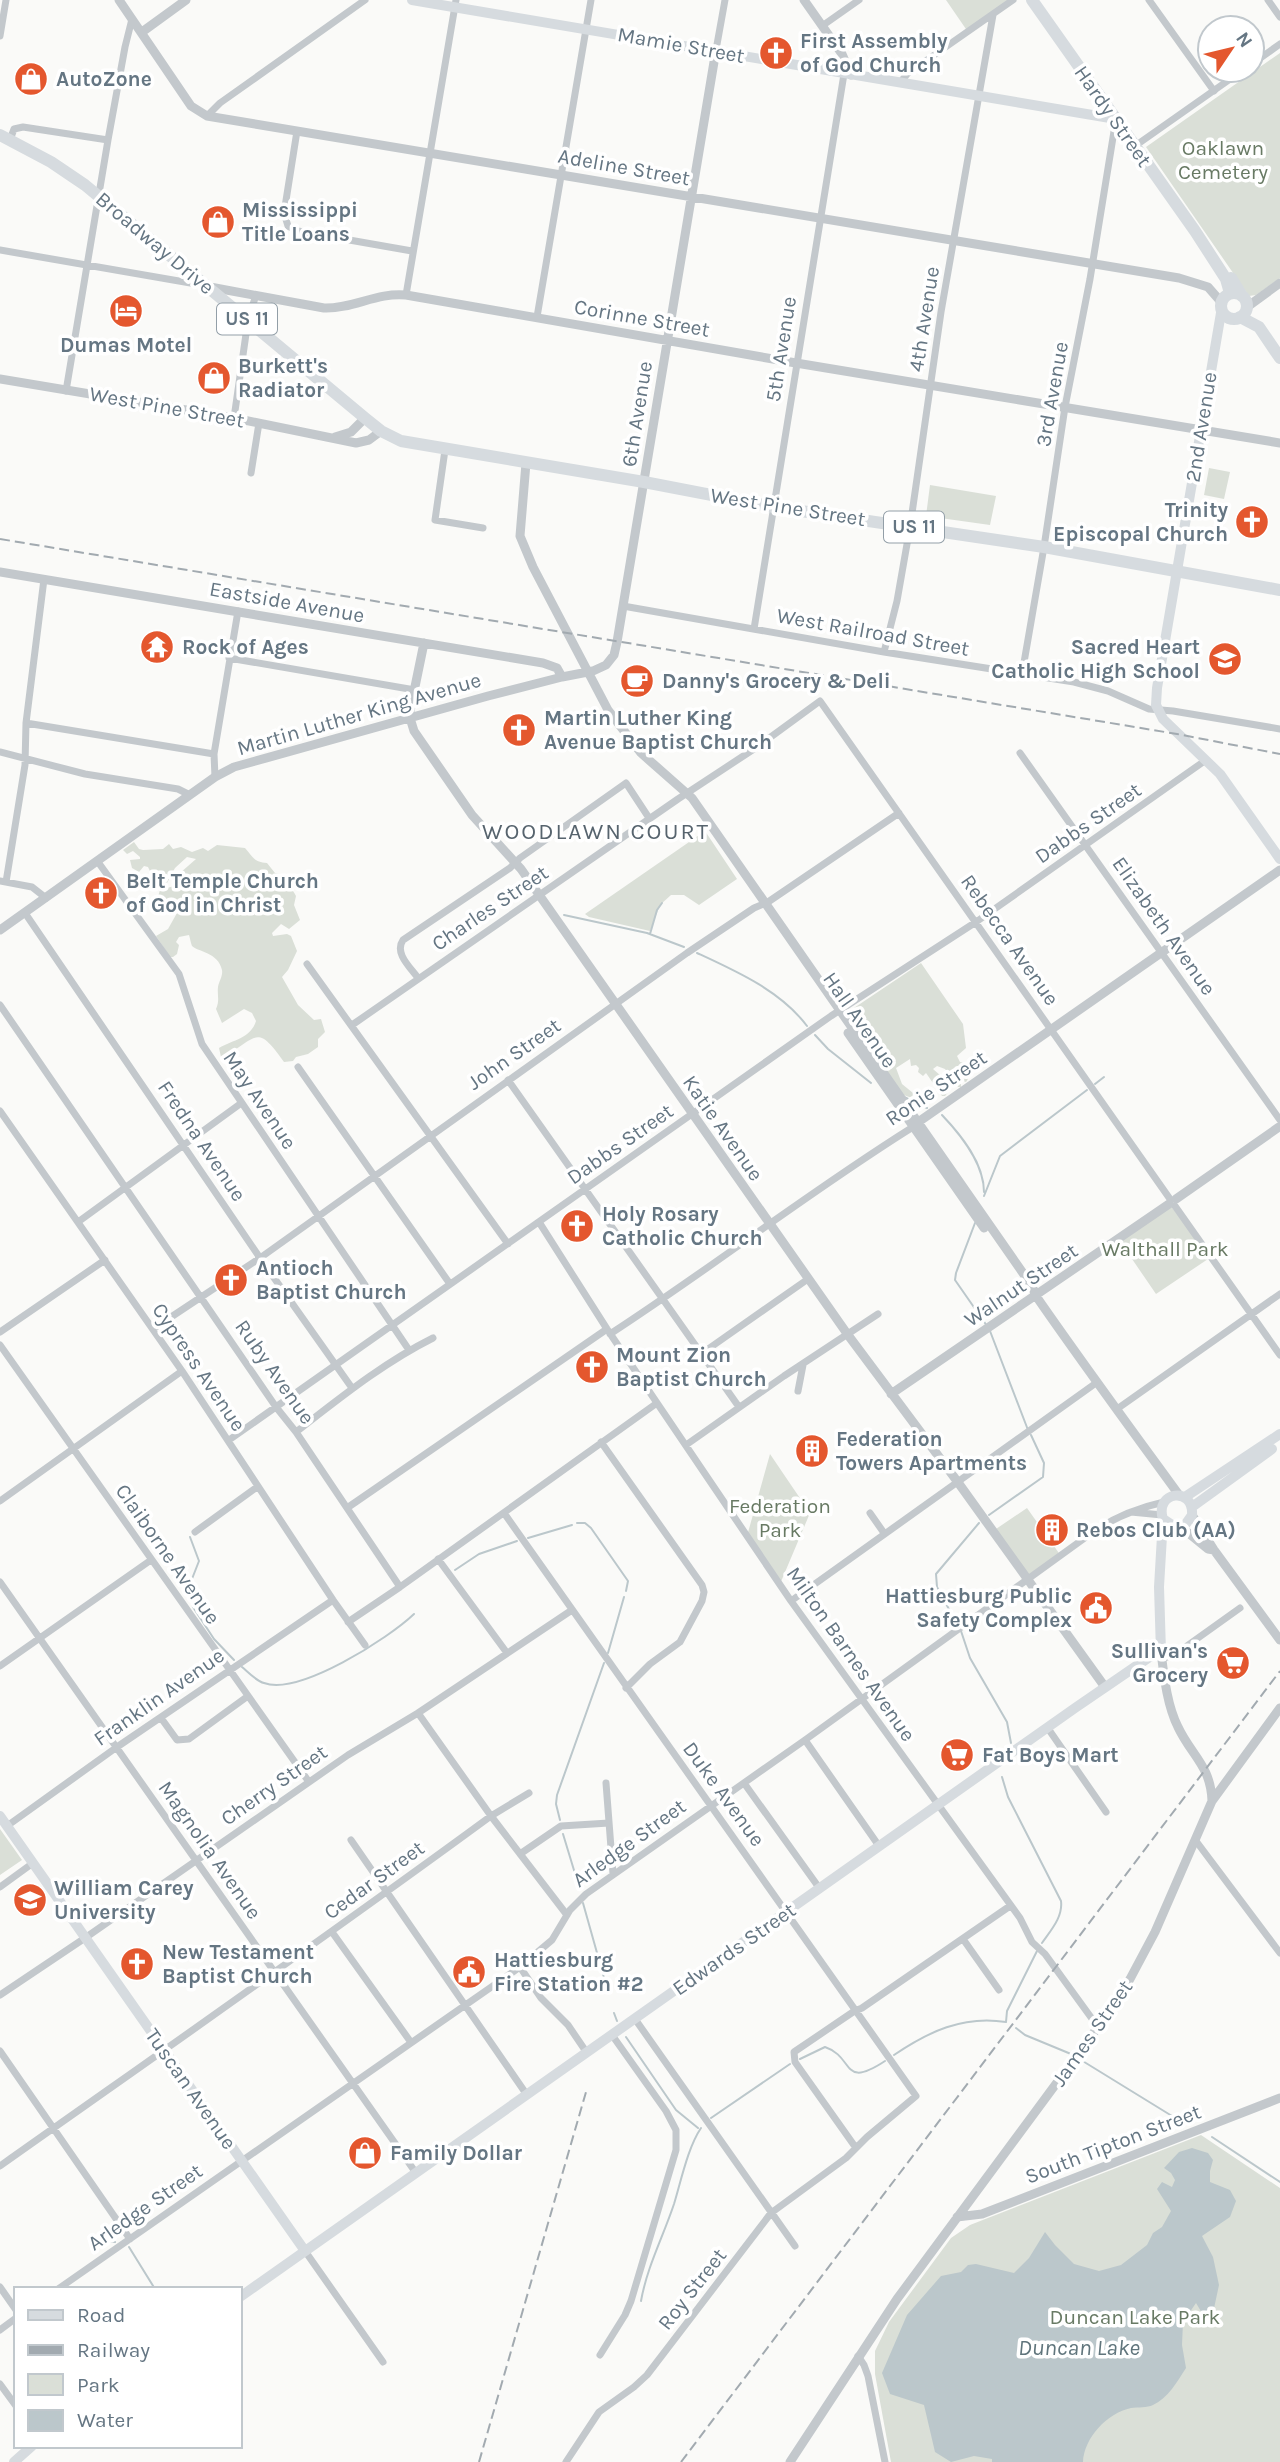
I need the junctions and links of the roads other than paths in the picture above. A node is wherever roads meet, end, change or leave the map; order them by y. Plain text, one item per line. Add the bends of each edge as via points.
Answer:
1 (6, 0) edge
2 (119, 0) edge
3 (186, 0) edge
4 (365, 0) edge
5 (412, 0) edge
6 (592, 0) edge
7 (725, 0) edge
8 (804, 0) edge
9 (859, 0) edge
10 (1013, 0) edge
11 (1032, 0) edge
12 (1149, 0) edge
13 (1268, 0) edge
14 (455, 4) edge
15 (993, 15) junction
16 (1280, 17) edge
17 (132, 19) junction
18 (822, 26) junction
19 (587, 29) junction
20 (142, 32) junction
21 (0, 36) edge
22 (716, 50) junction
23 (847, 75) junction
24 (900, 83) junction
25 (1224, 84) edge
26 (1214, 91) junction
27 (979, 96) junction
28 (207, 116) junction
29 (1116, 119) junction
30 (297, 131) junction
31 (5, 137) edge
32 (108, 140) junction
33 (1135, 146) junction
34 (429, 152) junction
35 (561, 174) junction
36 (100, 196) junction
37 (691, 197) junction
38 (819, 218) junction
39 (954, 239) junction
40 (0, 250) edge
41 (412, 251) junction
42 (1093, 264) junction
43 (88, 265) junction
44 (1280, 283) edge
45 (206, 286) junction
46 (256, 295) junction
47 (406, 295) junction
48 (1236, 305) junction
49 (537, 317) junction
50 (248, 320) junction
51 (667, 341) junction
52 (1280, 345) edge
53 (1280, 358) edge
54 (796, 363) junction
55 (0, 379) edge
56 (932, 384) junction
57 (66, 391) junction
58 (1065, 407) junction
59 (234, 418) junction
60 (365, 418) junction
61 (259, 423) junction
62 (381, 430) junction
63 (1201, 430) junction
64 (334, 437) junction
65 (1280, 443) edge
66 (445, 450) junction
67 (526, 463) junction
68 (251, 474) dead end
69 (644, 482) junction
70 (774, 507) junction
71 (909, 527) junction
72 (483, 528) dead end
73 (1044, 547) junction
74 (0, 572) edge
75 (1177, 572) junction
76 (44, 579) junction
77 (1280, 590) edge
78 (622, 606) junction
79 (238, 611) junction
80 (754, 629) junction
81 (424, 643) junction
82 (884, 652) junction
83 (229, 658) junction
84 (551, 664) junction
85 (606, 665) joint
86 (583, 673) junction
87 (1022, 674) junction
88 (562, 677) junction
89 (415, 690) junction
90 (820, 701) joint
91 (1158, 710) junction
92 (410, 718) junction
93 (26, 723) junction
94 (1280, 729) edge
95 (0, 752) edge
96 (1020, 753) dead end
97 (214, 754) junction
98 (25, 757) junction
99 (1206, 760) junction
100 (215, 777) junction
101 (686, 794) junction
102 (190, 795) junction
103 (899, 813) junction
104 (649, 818) junction
105 (1086, 846) junction
106 (1280, 859) edge
107 (98, 862) junction
108 (515, 863) junction
109 (1280, 870) edge
110 (3, 881) edge
111 (539, 895) junction
112 (46, 898) junction
113 (762, 904) junction
114 (25, 913) junction
115 (975, 922) junction
116 (0, 930) edge
117 (1161, 953) junction
118 (307, 964) dead end
119 (418, 978) junction
120 (615, 1004) junction
121 (0, 1005) edge
122 (837, 1012) junction
123 (352, 1025) junction
124 (1051, 1029) junction
125 (298, 1067) dead end
126 (508, 1080) junction
127 (240, 1104) junction
128 (0, 1111) edge
129 (692, 1115) junction
130 (1280, 1120) edge
131 (915, 1125) junction
132 (1280, 1127) edge
133 (430, 1135) junction
134 (183, 1145) junction
135 (373, 1175) junction
136 (125, 1186) junction
137 (585, 1190) junction
138 (1173, 1202) junction
139 (317, 1217) junction
140 (78, 1222) junction
141 (539, 1222) junction
142 (769, 1225) junction
143 (508, 1244) junction
144 (260, 1258) junction
145 (105, 1260) junction
146 (808, 1279) junction
147 (450, 1284) junction
148 (1280, 1294) edge
149 (201, 1296) junction
150 (1036, 1296) junction
151 (663, 1300) junction
152 (878, 1314) dead end
153 (1251, 1314) junction
154 (392, 1326) junction
155 (153, 1329) junction
156 (609, 1331) junction
157 (0, 1332) edge
158 (848, 1335) junction
159 (433, 1338) dead end
160 (0, 1345) edge
161 (409, 1350) junction
162 (701, 1354) junction
163 (1280, 1355) edge
164 (336, 1364) junction
165 (803, 1365) junction
166 (182, 1371) junction
167 (1096, 1383) junction
168 (352, 1388) junction
169 (798, 1391) dead end
170 (891, 1394) junction
171 (657, 1403) junction
172 (276, 1407) junction
173 (739, 1407) junction
174 (1117, 1409) junction
175 (296, 1432) junction
176 (1280, 1434) edge
177 (229, 1440) junction
178 (601, 1442) junction
179 (1280, 1443) edge
180 (686, 1445) junction
181 (74, 1450) junction
182 (957, 1481) junction
183 (257, 1487) junction
184 (0, 1501) edge
185 (1180, 1502) junction
186 (347, 1508) junction
187 (1131, 1512) junction
188 (504, 1513) junction
189 (870, 1513) dead end
190 (1163, 1517) junction
191 (1179, 1527) junction
192 (195, 1532) dead end
193 (884, 1533) junction
194 (1162, 1549) junction
195 (1214, 1550) junction
196 (439, 1559) junction
197 (151, 1560) junction
198 (1027, 1580) junction
199 (0, 1582) edge
200 (400, 1587) junction
201 (333, 1600) junction
202 (791, 1601) junction
203 (1240, 1608) dead end
204 (572, 1609) junction
205 (348, 1622) junction
206 (39, 1638) junction
207 (1280, 1640) edge
208 (365, 1645) dead end
209 (507, 1653) junction
210 (1162, 1655) junction
211 (0, 1667) edge
212 (229, 1670) junction
213 (1105, 1687) junction
214 (626, 1688) junction
215 (248, 1696) junction
216 (861, 1700) junction
217 (1280, 1708) edge
218 (418, 1713) junction
219 (161, 1718) junction
220 (1047, 1727) junction
221 (805, 1740) junction
222 (117, 1747) junction
223 (309, 1782) junction
224 (606, 1783) dead end
225 (744, 1783) junction
226 (528, 1793) dead end
227 (1212, 1801) junction
228 (712, 1806) junction
229 (938, 1806) junction
230 (1106, 1812) dead end
231 (491, 1816) junction
232 (3, 1821) edge
233 (609, 1823) junction
234 (351, 1840) dead end
235 (1196, 1841) junction
236 (879, 1846) junction
237 (520, 1854) junction
238 (196, 1860) junction
239 (33, 1863) junction
240 (613, 1874) junction
241 (0, 1887) edge
242 (820, 1889) junction
243 (388, 1892) junction
244 (1010, 1906) junction
245 (787, 1912) junction
246 (568, 1915) junction
247 (332, 1932) junction
248 (86, 1938) junction
249 (962, 1939) junction
250 (1280, 1953) edge
251 (520, 1967) junction
252 (275, 1974) junction
253 (999, 1990) dead end
254 (0, 1994) edge
255 (464, 2004) junction
256 (858, 2010) junction
257 (635, 2020) junction
258 (1098, 2027) junction
259 (612, 2035) junction
260 (410, 2042) junction
261 (163, 2049) junction
262 (0, 2051) edge
263 (587, 2053) junction
264 (352, 2082) junction
265 (527, 2095) junction
266 (916, 2096) joint
267 (1280, 2098) edge
268 (54, 2128) junction
269 (856, 2148) junction
270 (241, 2160) junction
271 (0, 2166) edge
272 (416, 2173) junction
273 (771, 2213) junction
274 (957, 2217) junction
275 (131, 2239) junction
276 (795, 2246) dead end
277 (305, 2251) junction
278 (0, 2287) edge
279 (61, 2287) edge
280 (242, 2296) edge
281 (14, 2307) edge
282 (600, 2355) dead end
283 (858, 2356) junction
284 (383, 2362) dead end
285 (0, 2384) edge
286 (14, 2403) edge
287 (30, 2448) edge
288 (14, 2462) edge
289 (566, 2462) edge
290 (790, 2462) edge
291 (885, 2462) edge

1 - 21 street
2 - 17 street
3 - 20 street
4 - 28 street
5 - 14 main road, Mamie Street
6 - 19 street
7 - 22 street, 6th Avenue
8 - 18 street
9 - 18 street
10 - 15 street
11 - 29 main road, Hardy Street
12 - 26 street
13 - 16 street
14 - 19 main road, Mamie Street
14 - 34 street
15 - 24 street
15 - 27 street, 4th Avenue
17 - 20 street
17 - 32 street
18 - 23 street via 842,54
19 - 22 main road, Mamie Street
19 - 35 street
20 - 28 street via 191,106
22 - 23 main road, Mamie Street
22 - 37 street, 6th Avenue
23 - 24 main road, Mamie Street
23 - 38 street, 5th Avenue
24 - 27 main road, Mamie Street
25 - 26 street
26 - 33 street
27 - 29 main road, Mamie Street
27 - 39 street, 4th Avenue
28 - 30 street, Adeline Street
29 - 33 main road, Hardy Street
29 - 42 street, 3rd Avenue
30 - 34 street, Adeline Street
30 - 41 street via 285,213 288,226
31 - 32 street via 23,127
31 - 36 main road, Broadway Drive / US 11
32 - 36 street
33 - 48 main road, Hardy Street via 1226,279
34 - 35 street, Adeline Street
34 - 41 street
35 - 37 street, Adeline Street
35 - 49 street
36 - 43 street
36 - 45 main road, Broadway Drive / US 11
37 - 38 street, Adeline Street
37 - 51 street, 6th Avenue
38 - 39 street, Adeline Street
38 - 54 street, 5th Avenue
39 - 42 street, Adeline Street
39 - 56 street, 4th Avenue
40 - 43 street, Corinne Street
41 - 47 street
42 - 48 street, Adeline Street via 1200,279
42 - 58 street, 3rd Avenue
43 - 45 street, Corinne Street
43 - 57 street
44 - 48 street
45 - 46 street, Corinne Street
45 - 50 main road, Broadway Drive / US 11
46 - 47 street, Corinne Street via 332,308 386,294
46 - 50 street
47 - 49 street, Corinne Street
48 - 52 main road, Hardy Street via 1266,326
48 - 53 main road, Hardy Street via 1259,327
48 - 63 main road, 2nd Avenue
49 - 51 street, Corinne Street
50 - 59 street
50 - 60 main road, Broadway Drive / US 11
51 - 54 street, Corinne Street
51 - 69 street, 6th Avenue
54 - 56 street, Corinne Street
54 - 70 street, 5th Avenue
55 - 57 street, West Pine Street
56 - 58 street, Corinne Street
56 - 71 street, 4th Avenue
57 - 59 street, West Pine Street
58 - 63 street, Corinne Street
58 - 73 street, 3rd Avenue
59 - 61 street, West Pine Street
60 - 62 main road, West Pine Street / US 11
60 - 64 street via 351,432
61 - 64 street, West Pine Street
61 - 68 street
62 - 64 street, West Pine Street via 361,442
62 - 66 main road, West Pine Street / US 11 via 408,443
63 - 65 street, Corinne Street
63 - 75 main road, 2nd Avenue
66 - 67 main road, West Pine Street / US 11
66 - 72 street via 435,520
67 - 69 main road, West Pine Street / US 11
67 - 101 street, Hall Avenue via 520,536 533,567 593,685 622,730
69 - 70 main road, West Pine Street / US 11
69 - 78 street, 6th Avenue
70 - 71 main road, West Pine Street / US 11
70 - 80 street, 5th Avenue
71 - 73 main road, West Pine Street / US 11
71 - 82 street, 4th Avenue
73 - 75 main road, West Pine Street / US 11
73 - 87 street, 3rd Avenue
74 - 76 street, Eastside Avenue
75 - 77 main road, West Pine Street / US 11
75 - 91 main road, 2nd Avenue via 1157,688
76 - 79 street, Eastside Avenue
76 - 93 street
78 - 80 street, West Railroad Street
78 - 85 street, 6th Avenue via 614,655
79 - 81 street, Eastside Avenue
79 - 83 street
80 - 82 street, West Railroad Street
81 - 84 street, Eastside Avenue
81 - 89 street
82 - 87 street, West Railroad Street
83 - 89 street
83 - 97 street
84 - 86 street, Eastside Avenue
84 - 88 street
85 - 86 street, Martin Luther King Avenue
86 - 88 street, Martin Luther King Avenue
87 - 91 street, West Railroad Street via 1085,684
88 - 92 street, Martin Luther King Avenue
89 - 92 street
90 - 101 street, Charles Street
90 - 103 street, Rebecca Avenue
91 - 94 street, West Railroad Street
91 - 99 main road via 1165,723
92 - 100 street, Martin Luther King Avenue via 251,761
92 - 108 street, Katie Avenue via 414,731 472,816
93 - 97 street
93 - 98 street
95 - 98 street
96 - 105 street, Elizabeth Avenue
97 - 100 street
98 - 102 street
98 - 110 street
99 - 105 street, Dabbs Street
99 - 106 main road
100 - 102 street, Martin Luther King Avenue
101 - 104 street, Charles Street
101 - 113 street, Hall Avenue
102 - 107 street, Martin Luther King Avenue
103 - 113 street, John Street
103 - 115 street, Rebecca Avenue
104 - 108 street via 626,783
104 - 111 street, Charles Street
105 - 115 street, Dabbs Street
105 - 117 street, Elizabeth Avenue
107 - 112 street, Martin Luther King Avenue
107 - 127 street, May Avenue via 179,974 202,1044
108 - 111 street, Katie Avenue
108 - 119 street via 403,940 400,952
109 - 117 street, Ronie Street
110 - 112 street via 32,887
111 - 119 street, Charles Street
111 - 120 street, Katie Avenue
112 - 114 street, Martin Luther King Avenue
113 - 120 street, John Street
113 - 122 street, Hall Avenue
114 - 116 street, Martin Luther King Avenue
114 - 134 street, Fredna Avenue
115 - 122 street, Dabbs Street
115 - 124 street, Rebecca Avenue
117 - 124 street, Ronie Street
117 - 130 street, Elizabeth Avenue
118 - 123 street
119 - 123 street, Charles Street
120 - 126 street, John Street
120 - 129 street, Katie Avenue
121 - 136 street, Ruby Avenue
122 - 129 street, Dabbs Street
122 - 131 street, Hall Avenue
123 - 133 street
124 - 131 street, Ronie Street
124 - 138 street, Rebecca Avenue
125 - 135 street
126 - 133 street, John Street
126 - 137 street
127 - 134 street
127 - 139 street, May Avenue
128 - 140 street, Cypress Avenue
129 - 137 street, Dabbs Street
129 - 142 street, Katie Avenue
130 - 132 street
131 - 142 street, Ronie Street
131 - 150 street, Hall Avenue
132 - 138 street, Walnut Street
133 - 135 street, John Street
133 - 143 street
134 - 136 street
134 - 144 street, Fredna Avenue
135 - 139 street, John Street
135 - 147 street
136 - 140 street
136 - 149 street, Ruby Avenue
137 - 141 street, Dabbs Street
137 - 151 street
138 - 150 street, Walnut Street
138 - 153 street, Rebecca Avenue
139 - 144 street, John Street
139 - 154 street, May Avenue
140 - 145 street, Cypress Avenue
141 - 143 street, Dabbs Street
141 - 156 street, Milton Barnes Avenue
142 - 146 street, Katie Avenue
142 - 151 street, Ronie Street
143 - 147 street, Dabbs Street
144 - 149 street, John Street
144 - 164 street, Fredna Avenue
145 - 155 street, Cypress Avenue
145 - 157 street
146 - 158 street, Katie Avenue
146 - 162 street
147 - 154 street, Dabbs Street
148 - 153 street
149 - 155 street, John Street
149 - 172 street, Ruby Avenue
150 - 167 street, Hall Avenue
150 - 170 street, Walnut Street
151 - 156 street, Ronie Street
151 - 162 street
152 - 158 street
153 - 163 street, Rebecca Avenue
153 - 174 street
154 - 161 street, May Avenue
154 - 164 street, Dabbs Street
155 - 166 street, Cypress Avenue
156 - 171 street, Milton Barnes Avenue
156 - 186 street, Ronie Street
158 - 165 street
158 - 170 street, Katie Avenue
159 - 161 street
160 - 181 street, Claiborne Avenue
161 - 168 street
162 - 173 street
164 - 168 street, Fredna Avenue
164 - 172 street, Dabbs Street
165 - 169 street
165 - 173 street
166 - 177 street, Cypress Avenue
166 - 181 street
167 - 174 street, Hall Avenue
167 - 182 street
168 - 175 street
170 - 182 street, Katie Avenue
171 - 178 street
171 - 180 street, Milton Barnes Avenue
172 - 175 street, Ruby Avenue
172 - 177 street, Dabbs Street
173 - 180 street
174 - 185 street, Hall Avenue
175 - 186 street, Ruby Avenue
176 - 185 main road
177 - 183 street, Cypress Avenue
178 - 188 street
178 - 214 street via 704,1592 680,1642
179 - 185 main road
180 - 202 street, Milton Barnes Avenue
181 - 184 street
181 - 197 street, Claiborne Avenue
182 - 193 street
182 - 198 street, Katie Avenue
183 - 192 street
183 - 201 street, Cypress Avenue
185 - 187 street, Arledge Street
185 - 190 main road
185 - 191 main road via 1189,1522
185 - 195 street, Hall Avenue
186 - 200 street, Ruby Avenue
187 - 190 street
187 - 198 street, Arledge Street via 1101,1527
188 - 196 street
188 - 204 street, Duke Avenue
189 - 193 street
190 - 191 main road
190 - 194 main road
191 - 194 main road
191 - 195 street, Hall Avenue
193 - 202 street
194 - 210 main road
195 - 207 street, Hall Avenue
196 - 200 street
196 - 209 street
197 - 206 street
197 - 212 street, Claiborne Avenue
198 - 213 street, Katie Avenue
198 - 216 street, Arledge Street
199 - 206 street, Magnolia Avenue
200 - 205 street
201 - 205 street, Cypress Avenue
201 - 212 street, Franklin Avenue
202 - 216 street, Milton Barnes Avenue
203 - 210 street, Edwards Street via 1177,1653
204 - 209 street, Cherry Street
204 - 214 street, Duke Avenue
205 - 208 street, Cypress Avenue
206 - 211 street
206 - 222 street, Magnolia Avenue
209 - 218 street, Cherry Street
210 - 213 main road, Edwards Street via 1148,1658
210 - 227 street via 1174,1719 1206,1770
212 - 215 street, Claiborne Avenue
212 - 219 street, Franklin Avenue
213 - 220 main road, Edwards Street
214 - 228 street, Duke Avenue
215 - 219 street via 183,1741 177,1740
215 - 223 street, Claiborne Avenue
216 - 221 street, Arledge Street
216 - 229 street, Milton Barnes Avenue
217 - 227 street, James Street
218 - 223 street, Cherry Street
218 - 231 street
219 - 222 street, Franklin Avenue
220 - 229 main road, Edwards Street
220 - 230 street
221 - 225 street, Arledge Street
221 - 236 street
222 - 232 street, Franklin Avenue
222 - 238 street, Magnolia Avenue
223 - 238 street, Cherry Street
224 - 233 street
225 - 228 street, Arledge Street
225 - 242 street
226 - 231 street, Cedar Street
227 - 235 street, James Street
228 - 240 street, Arledge Street
228 - 245 street, Duke Avenue
229 - 236 main road, Edwards Street
229 - 244 street, Milton Barnes Avenue
231 - 237 street
231 - 243 street, Cedar Street
232 - 239 main road, Tuscan Avenue
233 - 237 street via 561,1826
233 - 240 street
234 - 243 street
235 - 250 street
235 - 258 street, James Street via 1140,1961
236 - 242 main road, Edwards Street
237 - 246 street
238 - 248 street, Cherry Street
238 - 252 street, Magnolia Avenue
239 - 241 street
239 - 248 main road, Tuscan Avenue
240 - 246 street, Arledge Street via 581,1898
242 - 245 main road, Edwards Street
243 - 247 street, Cedar Street
243 - 255 street
244 - 249 street
244 - 258 street, Milton Barnes Avenue
245 - 256 street, Duke Avenue
245 - 257 main road, Edwards Street
246 - 251 street, Arledge Street via 552,1940
247 - 252 street, Cedar Street
247 - 260 street
248 - 254 street, Cherry Street
248 - 261 main road, Tuscan Avenue
249 - 253 street
249 - 256 street
251 - 255 street, Arledge Street
251 - 263 street
252 - 261 street, Cedar Street
252 - 264 street, Magnolia Avenue
255 - 260 street, Arledge Street
255 - 265 street
256 - 266 street, Duke Avenue
256 - 269 street via 792,2055
257 - 259 main road, Edwards Street
257 - 273 street
258 - 274 street, James Street
259 - 263 main road, Edwards Street
259 - 282 street via 666,2111 676,2130 676,2150 631,2301
260 - 264 street, Arledge Street
261 - 268 street, Cedar Street
261 - 270 main road, Tuscan Avenue
262 - 268 street
263 - 265 main road, Edwards Street
264 - 270 street, Arledge Street
264 - 272 street, Magnolia Avenue
265 - 272 main road, Edwards Street
266 - 269 street, Roy Street
267 - 274 street, South Tipton Street via 982,2214
268 - 271 street, Cedar Street
268 - 275 street
269 - 273 street, Roy Street
270 - 275 street, Arledge Street
270 - 277 main road, Tuscan Avenue
272 - 277 main road, Edwards Street
273 - 276 street
273 - 289 street, Roy Street via 647,2375 599,2412
274 - 283 street, James Street
275 - 279 street, Arledge Street
277 - 280 main road, Edwards Street
277 - 284 street, Tuscan Avenue
278 - 281 street
283 - 290 street, James Street
283 - 291 street via 868,2376
285 - 286 street
287 - 288 main road

